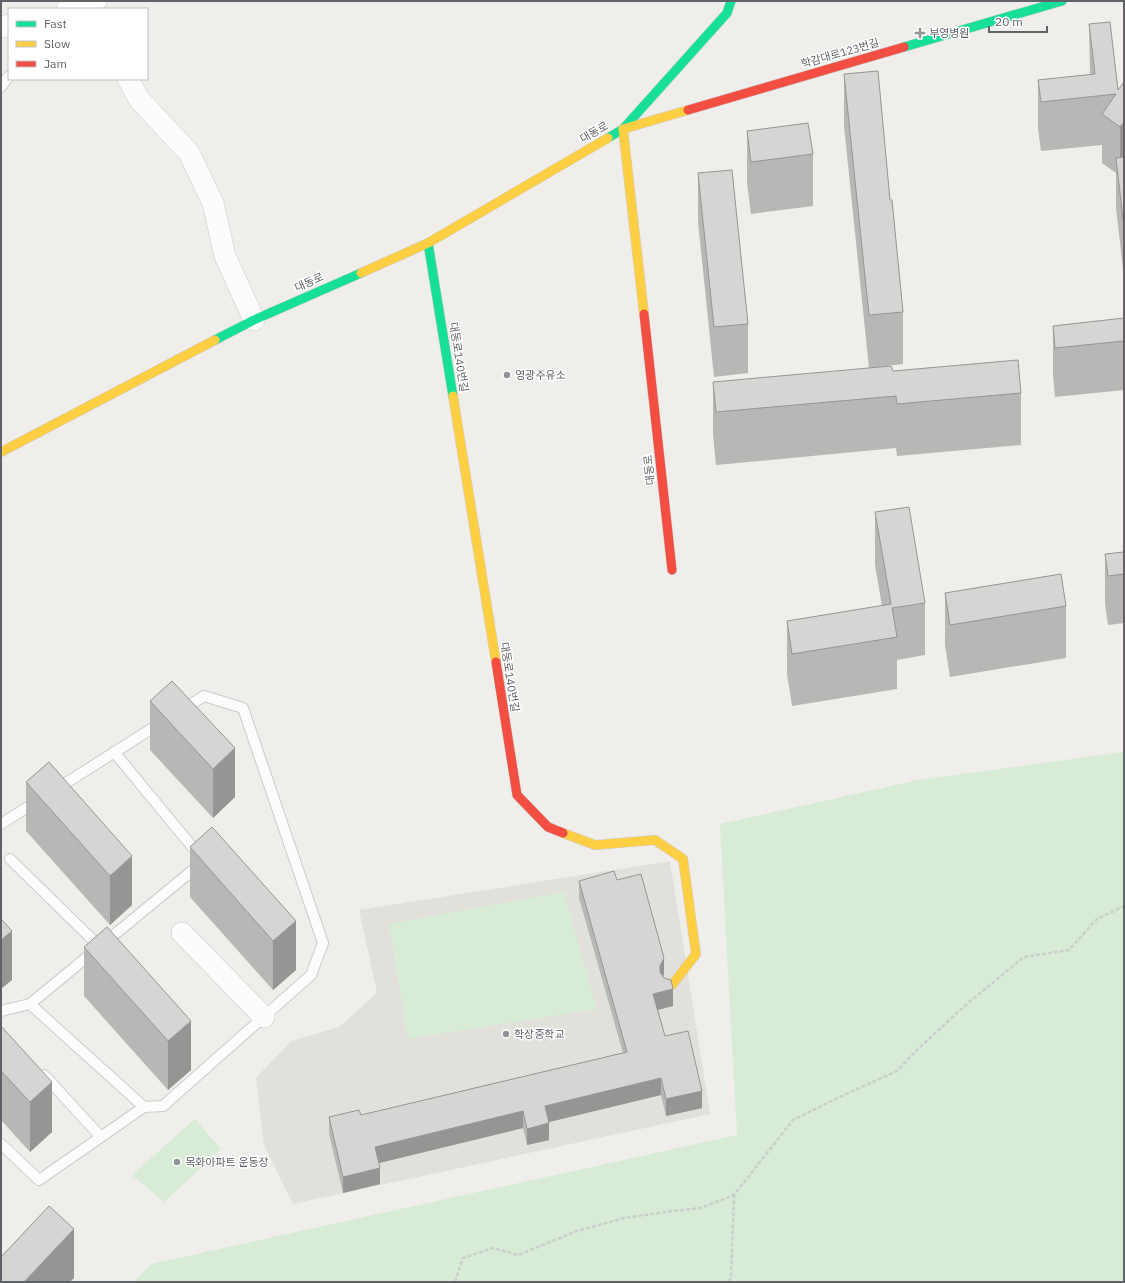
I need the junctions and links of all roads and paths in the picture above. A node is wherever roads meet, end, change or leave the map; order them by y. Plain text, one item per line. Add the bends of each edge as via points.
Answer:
1 (96, 1) edge
2 (731, 1) edge
3 (1062, 1) edge
4 (71, 8) edge
5 (8, 77) edge
6 (129, 80) edge
7 (1, 87) edge
8 (624, 129) junction
9 (428, 243) junction
10 (254, 320) junction
11 (1, 452) edge
12 (672, 570) dead end
13 (114, 752) junction
14 (1, 824) edge
15 (10, 859) dead end
16 (1124, 906) edge
17 (182, 933) dead end
18 (100, 947) junction
19 (672, 986) edge
20 (30, 1004) junction
21 (1, 1011) edge
22 (264, 1017) junction
23 (38, 1070) edge
24 (144, 1106) junction
25 (101, 1137) junction
26 (1, 1144) edge
27 (734, 1195) junction
28 (455, 1282) edge
29 (729, 1282) edge

1 - 4 street
2 - 8 street, 대동로 via 727,14
3 - 8 street, 학감대로123번길
5 - 7 lane
6 - 10 street via 139,99 189,153 213,203 225,256
8 - 9 street, 대동로
8 - 12 street, 대동로
9 - 10 street, 대동로
9 - 19 street, 대동로140번길 via 517,795 548,827 595,845 655,840 683,859 696,954
10 - 11 street, 대동로
13 - 14 lane
13 - 18 lane via 204,861
13 - 22 lane via 204,696 243,708 323,943 311,975
15 - 18 lane
16 - 27 path via 1097,919 1069,950 1024,956 968,1003 898,1071 793,1120
17 - 22 street
18 - 20 lane
20 - 21 lane
20 - 24 lane
22 - 24 lane via 162,1106
23 - 25 lane
24 - 25 lane
25 - 26 lane via 39,1180
27 - 28 path via 701,1208 624,1218 578,1231 518,1255 493,1248 463,1258
27 - 29 path

